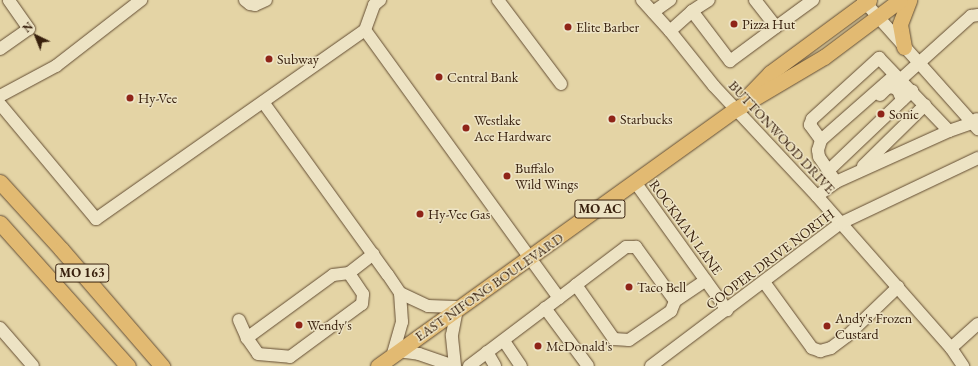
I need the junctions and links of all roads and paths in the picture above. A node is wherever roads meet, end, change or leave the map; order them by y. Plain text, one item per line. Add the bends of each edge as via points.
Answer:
1 (9, 0) edge
2 (141, 0) edge
3 (245, 0) edge
4 (266, 0) edge
5 (498, 0) edge
6 (642, 0) edge
7 (670, 0) edge
8 (709, 0) edge
9 (755, 0) edge
10 (813, 0) edge
11 (900, 0) edge
12 (909, 0) edge
13 (866, 1) edge
14 (375, 2) edge
15 (692, 11) junction
16 (653, 12) junction
17 (978, 15) edge
18 (878, 16) junction
19 (776, 27) junction
20 (365, 30) junction
21 (670, 31) junction
22 (904, 47) junction
23 (0, 49) edge
24 (919, 64) junction
25 (897, 77) junction
26 (561, 84) dead end
27 (912, 92) junction
28 (0, 96) edge
29 (902, 100) junction
30 (263, 102) junction
31 (0, 104) edge
32 (925, 105) junction
33 (736, 108) junction
34 (976, 124) edge
35 (838, 125) junction
36 (949, 131) junction
37 (821, 140) junction
38 (978, 158) edge
39 (829, 170) junction
40 (858, 171) junction
41 (0, 182) edge
42 (635, 182) junction
43 (836, 182) junction
44 (817, 196) junction
45 (0, 223) edge
46 (841, 223) junction
47 (373, 254) junction
48 (530, 259) junction
49 (349, 273) junction
50 (706, 280) junction
51 (764, 282) junction
52 (576, 285) junction
53 (898, 288) junction
54 (400, 293) junction
55 (559, 298) junction
56 (675, 301) junction
57 (459, 309) junction
58 (727, 310) junction
59 (547, 312) junction
60 (239, 320) dead end
61 (978, 324) edge
62 (0, 328) edge
63 (248, 338) junction
64 (504, 341) junction
65 (951, 348) junction
66 (487, 352) junction
67 (395, 354) junction
68 (33, 366) edge
69 (128, 366) edge
70 (162, 366) edge
71 (378, 366) edge
72 (454, 366) edge
73 (469, 366) edge
74 (494, 366) edge
75 (521, 366) edge
76 (574, 366) edge
77 (588, 366) edge
78 (651, 366) edge
79 (963, 366) edge

1 - 23 street via 29,30
2 - 28 street via 56,66
3 - 4 street via 255,5
5 - 26 street
6 - 16 street, BUTTONWOOD DRIVE
7 - 16 street
8 - 15 street
9 - 19 street
10 - 19 street
11 - 18 main road, EAST NIFONG BOULEVARD / MO AC
12 - 22 main road via 900,24
13 - 18 street
13 - 33 main road, EAST NIFONG BOULEVARD / MO AC via 770,73
14 - 20 street
15 - 19 street via 730,61
15 - 21 street
16 - 21 street, BUTTONWOOD DRIVE
17 - 24 street via 971,16
18 - 22 street
18 - 33 main road, EAST NIFONG BOULEVARD / MO AC via 824,58
20 - 30 street
20 - 48 street
21 - 33 street, BUTTONWOOD DRIVE via 714,86
22 - 24 street
24 - 25 street
24 - 34 street
25 - 27 street
25 - 35 street
25 - 37 street via 879,58 812,119 810,125
27 - 29 street
27 - 32 street
29 - 35 street via 895,88 887,88 846,126
29 - 39 street
30 - 31 street via 96,219
30 - 47 street
32 - 36 street
32 - 40 street
33 - 42 main road, EAST NIFONG BOULEVARD / MO AC
33 - 44 street, BUTTONWOOD DRIVE
34 - 36 street
35 - 37 street
36 - 40 street
37 - 39 street via 819,157
38 - 46 street, COOPER DRIVE NORTH
39 - 43 street
40 - 43 street
41 - 70 main road, MO 163
42 - 48 main road, EAST NIFONG BOULEVARD / MO AC
42 - 50 street, ROCKMAN LANE
43 - 44 street
44 - 46 street, BUTTONWOOD DRIVE
45 - 69 main road, MO 163
46 - 51 street, COOPER DRIVE NORTH
46 - 53 street, BUTTONWOOD DRIVE
47 - 49 street
47 - 54 street
48 - 55 street
48 - 57 main road, EAST NIFONG BOULEVARD / MO AC
49 - 63 street via 333,275
49 - 63 street via 363,294 362,304 290,357 258,354
50 - 56 street
50 - 58 street, ROCKMAN LANE
51 - 53 street via 812,348 820,351 831,348 847,336
51 - 58 street, COOPER DRIVE NORTH
52 - 55 street
52 - 56 street via 626,247 636,247
52 - 56 street via 614,339 629,340 671,311
53 - 65 street, BUTTONWOOD DRIVE
54 - 57 street via 428,306
54 - 67 street via 402,322
55 - 59 street
57 - 67 main road, EAST NIFONG BOULEVARD / MO AC
57 - 72 street via 452,334
58 - 78 street, COOPER DRIVE NORTH
59 - 64 street
59 - 76 street via 549,327 574,360
59 - 77 street
60 - 63 street
61 - 65 street
62 - 68 street
64 - 66 street
64 - 75 street
65 - 79 street, BUTTONWOOD DRIVE
66 - 73 street
66 - 74 street
67 - 71 main road, EAST NIFONG BOULEVARD / MO AC
67 - 72 street via 419,354

